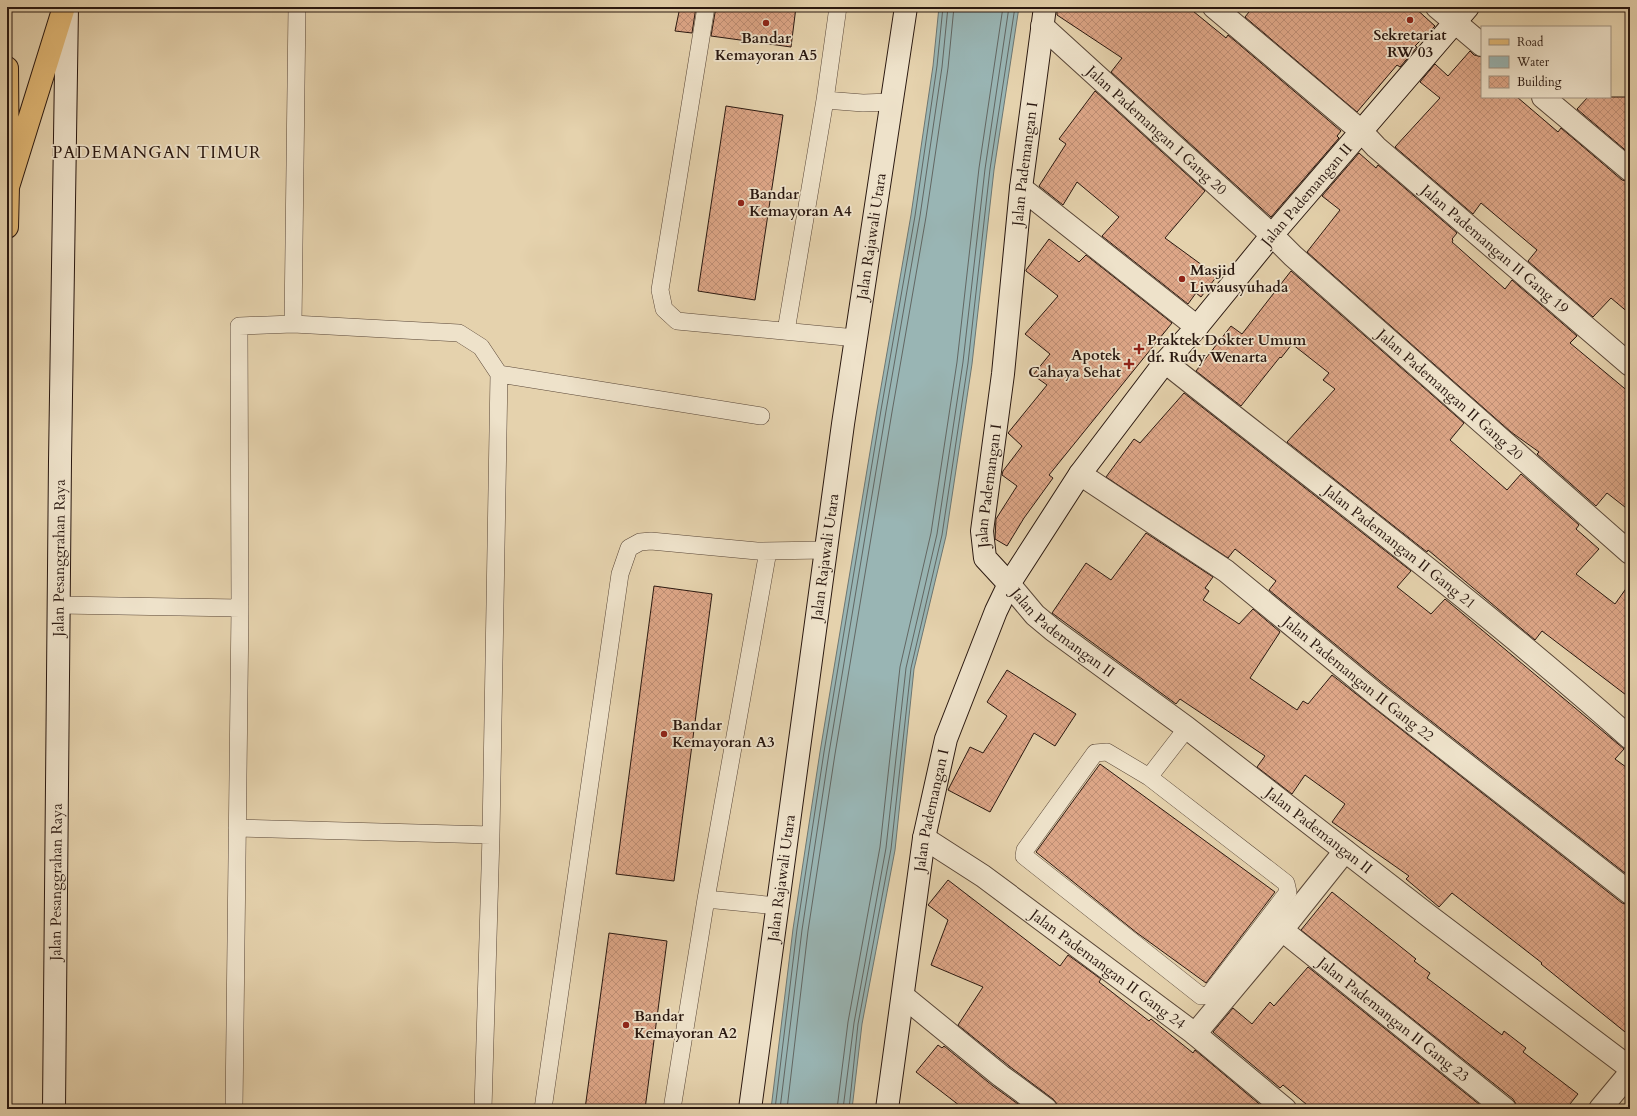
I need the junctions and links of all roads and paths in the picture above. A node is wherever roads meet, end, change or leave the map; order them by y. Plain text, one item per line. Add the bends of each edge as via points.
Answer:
1 (64, 7) edge
2 (67, 7) edge
3 (297, 7) edge
4 (706, 7) edge
5 (838, 7) edge
6 (906, 7) edge
7 (1214, 7) edge
8 (1437, 7) edge
9 (1461, 14) edge
10 (1044, 17) edge
11 (1481, 44) edge
12 (7, 68) edge
13 (1544, 98) edge
14 (825, 100) junction
15 (891, 102) junction
16 (1361, 131) junction
17 (1630, 170) edge
18 (8, 187) junction
19 (1021, 188) junction
20 (7, 226) edge
21 (1272, 235) junction
22 (293, 324) junction
23 (1197, 327) junction
24 (786, 331) junction
25 (856, 338) junction
26 (1165, 362) junction
27 (1630, 365) edge
28 (499, 374) junction
29 (761, 416) dead end
30 (1080, 474) junction
31 (826, 550) junction
32 (768, 551) junction
33 (1630, 553) edge
34 (1003, 597) junction
35 (58, 605) junction
36 (240, 608) junction
37 (1183, 733) junction
38 (1630, 738) edge
39 (1149, 777) junction
40 (237, 828) junction
41 (491, 835) junction
42 (924, 838) junction
43 (1345, 851) junction
44 (1630, 894) edge
45 (706, 899) junction
46 (778, 906) junction
47 (1282, 930) junction
48 (903, 996) junction
49 (1194, 1034) junction
50 (1630, 1068) edge
51 (1630, 1073) edge
52 (54, 1109) edge
53 (234, 1109) edge
54 (483, 1109) edge
55 (543, 1109) edge
56 (672, 1109) edge
57 (750, 1109) edge
58 (887, 1109) edge
59 (1046, 1109) edge
60 (1285, 1109) edge
61 (1505, 1109) edge
62 (1600, 1109) edge

1 - 18 main road
2 - 35 street, Jalan Pesanggrahan Raya
3 - 22 lane
4 - 24 lane via 660,290 664,309 677,321
5 - 14 lane
6 - 15 street, Jalan Rajawali Utara
7 - 16 street, Jalan Pademangan II Gang 19
8 - 9 street
9 - 11 street
9 - 16 street, Jalan Pademangan II
10 - 19 street, Jalan Pademangan I
10 - 21 street, Jalan Pademangan I Gang 20
12 - 18 main road
13 - 17 street
14 - 15 lane
14 - 24 lane
15 - 25 street, Jalan Rajawali Utara
16 - 21 street, Jalan Pademangan II
16 - 27 street, Jalan Pademangan II Gang 19 via 1376,147
18 - 20 main road
19 - 23 street
19 - 34 street, Jalan Pademangan I via 1003,374 982,531 985,558
21 - 23 street, Jalan Pademangan II
21 - 33 street, Jalan Pademangan II Gang 20 via 1305,267
22 - 28 lane via 459,333 482,347
22 - 36 lane via 239,326
23 - 26 street, Jalan Pademangan II
24 - 25 lane
25 - 31 street, Jalan Rajawali Utara
26 - 30 street, Jalan Pademangan II
26 - 38 street, Jalan Pademangan II Gang 21 via 1445,583 1572,686
28 - 29 lane
28 - 41 lane
30 - 34 street, Jalan Pademangan II
30 - 44 street, Jalan Pademangan II Gang 22 via 1226,570 1377,695
31 - 32 lane
31 - 46 street, Jalan Rajawali Utara
32 - 45 lane
32 - 55 lane via 651,541 640,542 629,548 624,559
34 - 37 street, Jalan Pademangan II via 1035,615
34 - 42 street, Jalan Pademangan I via 946,739
35 - 36 lane
35 - 52 street, Jalan Pesanggrahan Raya
36 - 40 lane
37 - 39 lane
37 - 43 street, Jalan Pademangan II
39 - 39 lane via 1286,883 1288,892 1210,995 1201,996 1024,856 1025,850 1095,753 1107,752
40 - 41 lane
40 - 53 lane
41 - 54 lane
42 - 48 street, Jalan Pademangan I
42 - 49 street, Jalan Pademangan II Gang 24 via 983,876
43 - 47 street
43 - 50 street, Jalan Pademangan II
45 - 46 lane
45 - 56 lane
46 - 57 street, Jalan Rajawali Utara
47 - 49 street
47 - 61 street, Jalan Pademangan II Gang 23
48 - 58 street, Jalan Pademangan I
48 - 59 street via 1001,1076
49 - 60 street, Jalan Pademangan II Gang 24
51 - 62 street

